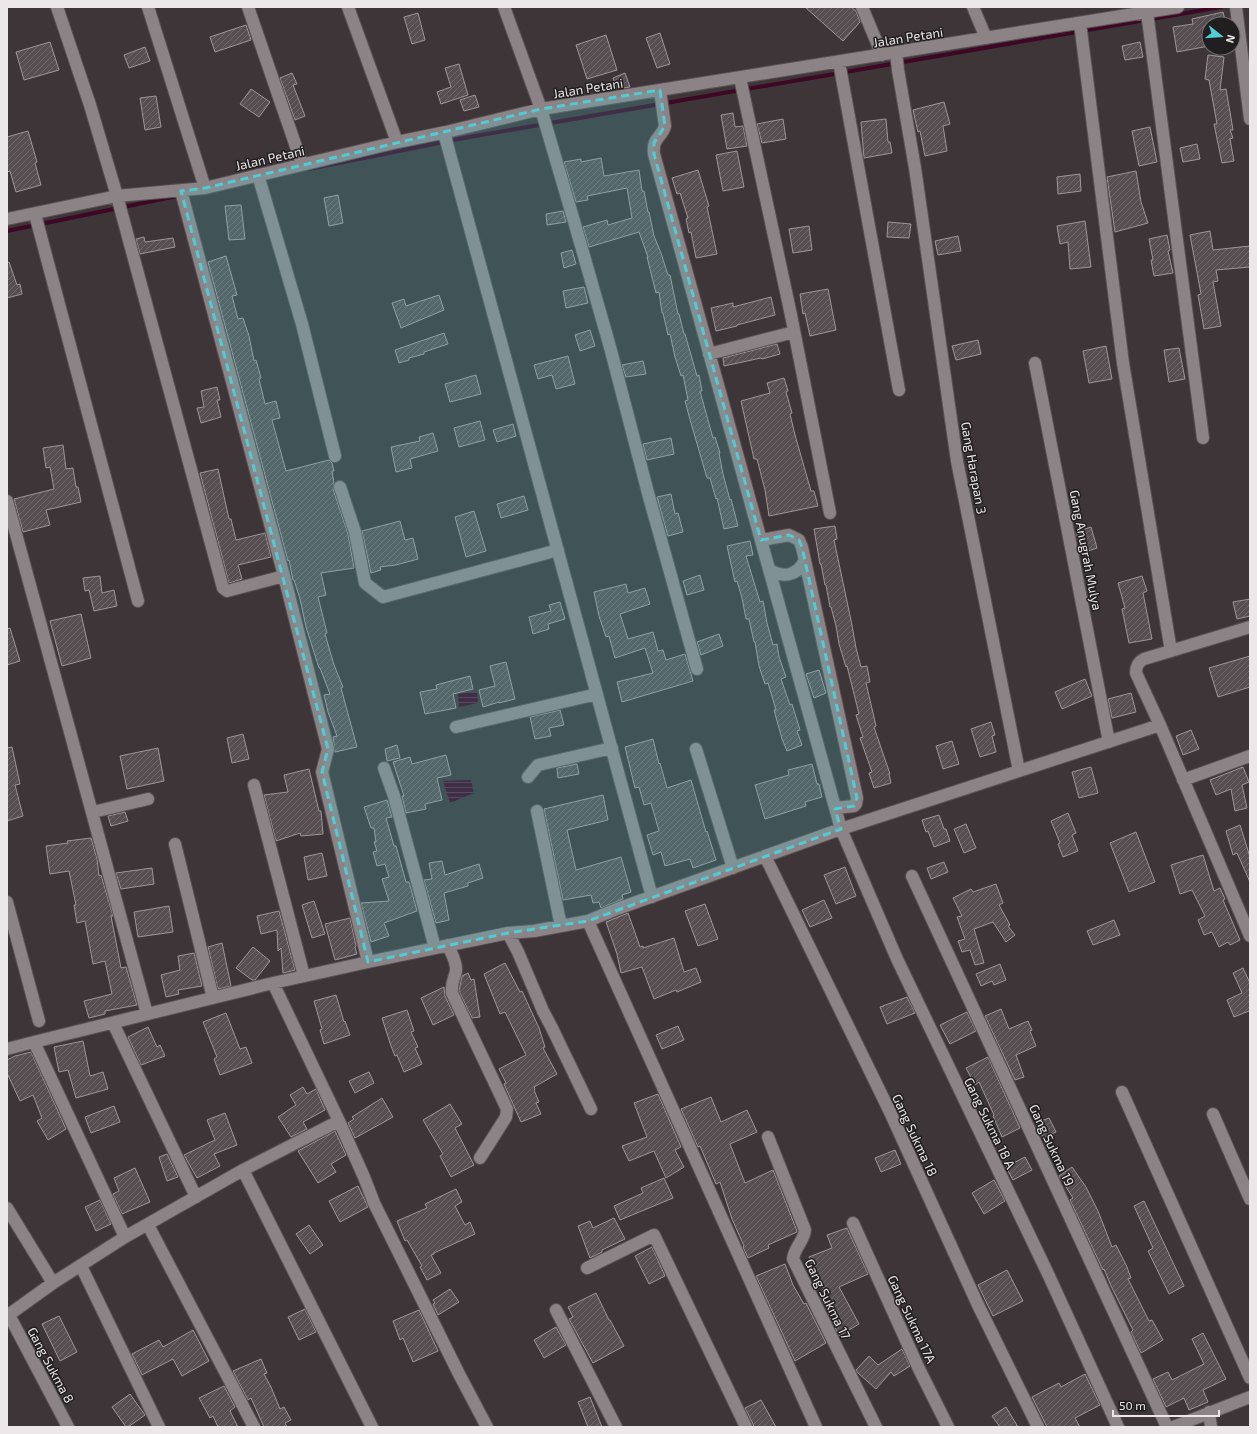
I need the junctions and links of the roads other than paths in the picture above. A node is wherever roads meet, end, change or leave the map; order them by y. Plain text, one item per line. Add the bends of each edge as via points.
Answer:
1 (57, 7) edge
2 (148, 7) edge
3 (248, 7) edge
4 (348, 7) edge
5 (504, 7) edge
6 (862, 7) edge
7 (973, 7) edge
8 (1178, 7) edge
9 (1236, 7) edge
10 (1147, 12) junction
11 (1080, 23) junction
12 (986, 38) junction
13 (882, 55) junction
14 (897, 61) junction
15 (841, 72) junction
16 (740, 82) junction
17 (661, 94) junction
18 (542, 112) junction
19 (1250, 119) edge
20 (446, 136) junction
21 (397, 142) junction
22 (302, 164) junction
23 (258, 175) junction
24 (205, 188) junction
25 (181, 190) junction
26 (117, 196) junction
27 (36, 217) junction
28 (7, 219) edge
29 (794, 332) junction
30 (709, 354) junction
31 (1035, 363) dead end
32 (899, 390) dead end
33 (1203, 438) dead end
34 (335, 456) dead end
35 (340, 487) dead end
36 (7, 501) edge
37 (830, 513) dead end
38 (761, 540) junction
39 (558, 550) junction
40 (804, 562) junction
41 (770, 570) junction
42 (284, 576) junction
43 (138, 600) dead end
44 (1250, 628) edge
45 (1171, 651) junction
46 (697, 669) dead end
47 (597, 694) junction
48 (1160, 725) junction
49 (456, 727) dead end
50 (1109, 742) junction
51 (612, 748) junction
52 (696, 749) dead end
53 (1250, 756) edge
54 (384, 768) dead end
55 (1019, 771) junction
56 (528, 777) dead end
57 (1183, 780) junction
58 (254, 785) dead end
59 (148, 799) dead end
60 (836, 808) junction
61 (536, 811) dead end
62 (93, 812) junction
63 (841, 829) junction
64 (175, 844) dead end
65 (765, 856) junction
66 (733, 868) junction
67 (912, 876) dead end
68 (652, 897) junction
69 (7, 902) edge
70 (588, 921) junction
71 (561, 926) junction
72 (508, 933) junction
73 (1250, 936) edge
74 (448, 945) junction
75 (435, 948) junction
76 (368, 962) junction
77 (304, 976) junction
78 (273, 983) junction
79 (213, 998) junction
80 (148, 1014) junction
81 (39, 1021) dead end
82 (113, 1022) junction
83 (34, 1042) junction
84 (7, 1049) edge
85 (1122, 1092) dead end
86 (591, 1109) dead end
87 (1212, 1114) dead end
88 (340, 1121) junction
89 (768, 1137) dead end
90 (480, 1158) dead end
91 (242, 1170) junction
92 (196, 1197) junction
93 (1250, 1200) edge
94 (7, 1208) edge
95 (852, 1223) dead end
96 (148, 1225) junction
97 (125, 1237) junction
98 (81, 1266) junction
99 (587, 1268) dead end
100 (54, 1283) junction
101 (556, 1310) dead end
102 (8, 1316) edge
103 (1250, 1378) edge
104 (1250, 1397) edge
105 (1209, 1412) junction
106 (68, 1427) edge
107 (160, 1427) edge
108 (254, 1427) edge
109 (372, 1427) edge
110 (487, 1427) edge
111 (616, 1427) edge
112 (746, 1427) edge
113 (816, 1427) edge
114 (876, 1427) edge
115 (948, 1427) edge
116 (1038, 1427) edge
117 (1118, 1427) edge
118 (1167, 1427) edge
119 (1174, 1427) edge
120 (1211, 1427) edge

1 - 26 street
2 - 24 street
3 - 22 street
4 - 21 street
5 - 18 street
6 - 13 street
7 - 12 street
8 - 10 street, Jalan Petani
9 - 19 street
10 - 11 street, Jalan Petani
10 - 33 street
11 - 12 street, Jalan Petani
11 - 45 street via 1123,363
12 - 14 street, Jalan Petani
13 - 14 street, Jalan Petani
13 - 15 street, Jalan Petani
14 - 55 street, Gang Harapan 3 via 958,461
15 - 16 street, Jalan Petani
15 - 32 street
16 - 17 street, Jalan Petani
16 - 29 street
17 - 18 street, Jalan Petani
17 - 30 street via 666,126 654,144 654,154
18 - 20 street, Jalan Petani
18 - 46 street via 610,347
20 - 21 street, Jalan Petani
20 - 39 street
21 - 22 street, Jalan Petani
22 - 23 street, Jalan Petani
23 - 24 street, Jalan Petani
23 - 34 street via 302,324
24 - 25 street, Jalan Petani
25 - 26 street, Jalan Petani
25 - 42 street
26 - 27 street, Jalan Petani
26 - 42 street via 223,588 227,591
27 - 28 street, Jalan Petani
27 - 43 street
29 - 30 street
29 - 37 street
30 - 38 street
31 - 50 street, Gang Anugrah Mulya
35 - 39 street via 355,532 365,583 383,598
36 - 62 street
38 - 40 street via 789,535 794,537 802,547
38 - 41 street
39 - 47 street
40 - 41 street via 801,568 788,575
40 - 60 street via 857,798 854,806
41 - 60 street, Gang Sukma 18 A
42 - 76 street via 328,749 322,772
44 - 45 street
45 - 48 street via 1144,659 1136,667 1138,678
47 - 49 street
47 - 51 street
48 - 50 street
48 - 57 street
50 - 55 street
51 - 56 street via 538,765
51 - 68 street
52 - 66 street
53 - 57 street
54 - 75 street
55 - 63 street
57 - 73 street
58 - 77 street
59 - 62 street
60 - 63 street, Gang Sukma 18 A
61 - 71 street
62 - 80 street
63 - 65 street
63 - 117 street, Gang Sukma 18 A via 897,959 1049,1276
64 - 79 street
65 - 66 street
65 - 116 street, Gang Sukma 18 via 890,1112 978,1305
66 - 68 street
67 - 118 street, Gang Sukma 19
68 - 70 street
69 - 81 street
70 - 71 street
70 - 113 street
71 - 72 street
72 - 74 street
72 - 86 street
74 - 75 street
74 - 90 street via 456,965 451,984 452,993 507,1109 506,1117
75 - 76 street
76 - 77 street
77 - 78 street
78 - 79 street
78 - 88 street
79 - 80 street
80 - 82 street
82 - 83 street
82 - 92 street
83 - 84 street
83 - 97 street
85 - 103 street
87 - 93 street
88 - 91 street
88 - 110 street via 374,1203
89 - 114 street, Gang Sukma 17 via 805,1230 793,1259
91 - 92 street
91 - 109 street
92 - 96 street
94 - 100 street
95 - 115 street, Gang Sukma 17A
96 - 97 street
96 - 108 street
97 - 98 street
98 - 100 street
98 - 107 street
99 - 112 street via 654,1235
100 - 102 street
101 - 111 street
102 - 106 street, Gang Sukma 8
104 - 105 street
105 - 119 street
105 - 120 street

